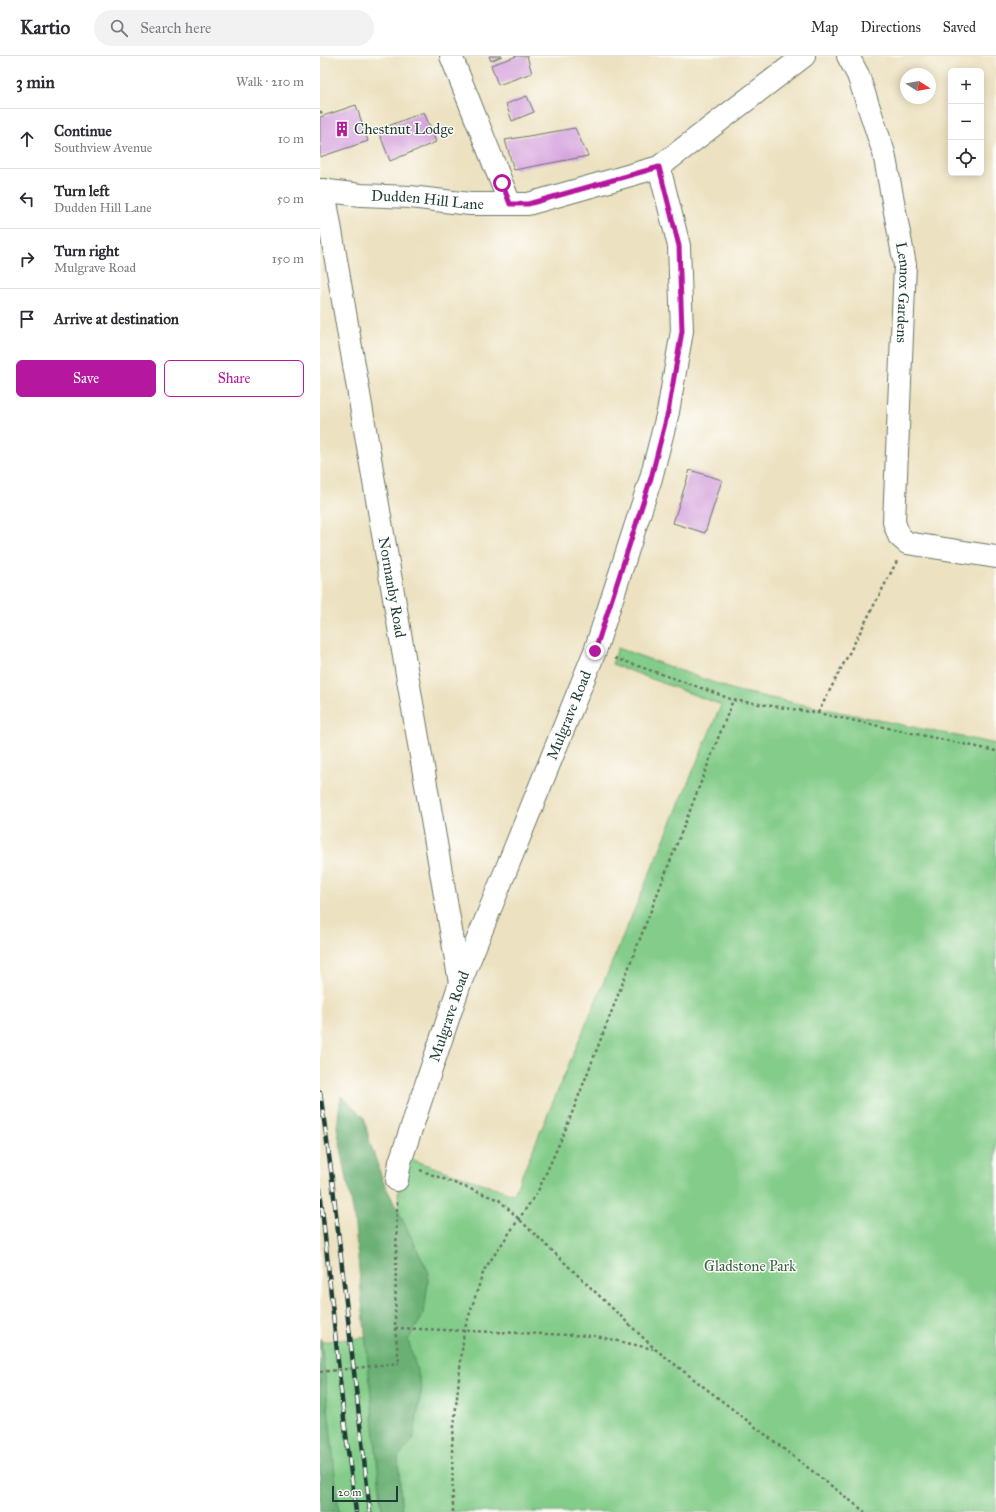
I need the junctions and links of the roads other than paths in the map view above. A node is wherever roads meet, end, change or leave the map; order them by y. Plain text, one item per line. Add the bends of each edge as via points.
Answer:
1 (451, 56) edge
2 (804, 56) edge
3 (848, 56) edge
4 (659, 167) junction
5 (322, 190) edge
6 (510, 204) junction
7 (996, 557) edge
8 (460, 983) junction
9 (399, 1171) road end

1 - 6 street
2 - 4 street, Dudden Hill Lane
3 - 7 street, Lennox Gardens via 858,75 884,153 905,265 894,522 903,539
4 - 6 street, Dudden Hill Lane via 528,204
4 - 8 street, Mulgrave Road via 679,246 682,331 668,412 651,478 595,651
5 - 6 street, Dudden Hill Lane via 470,204
5 - 8 street, Normanby Road
8 - 9 street, Mulgrave Road

